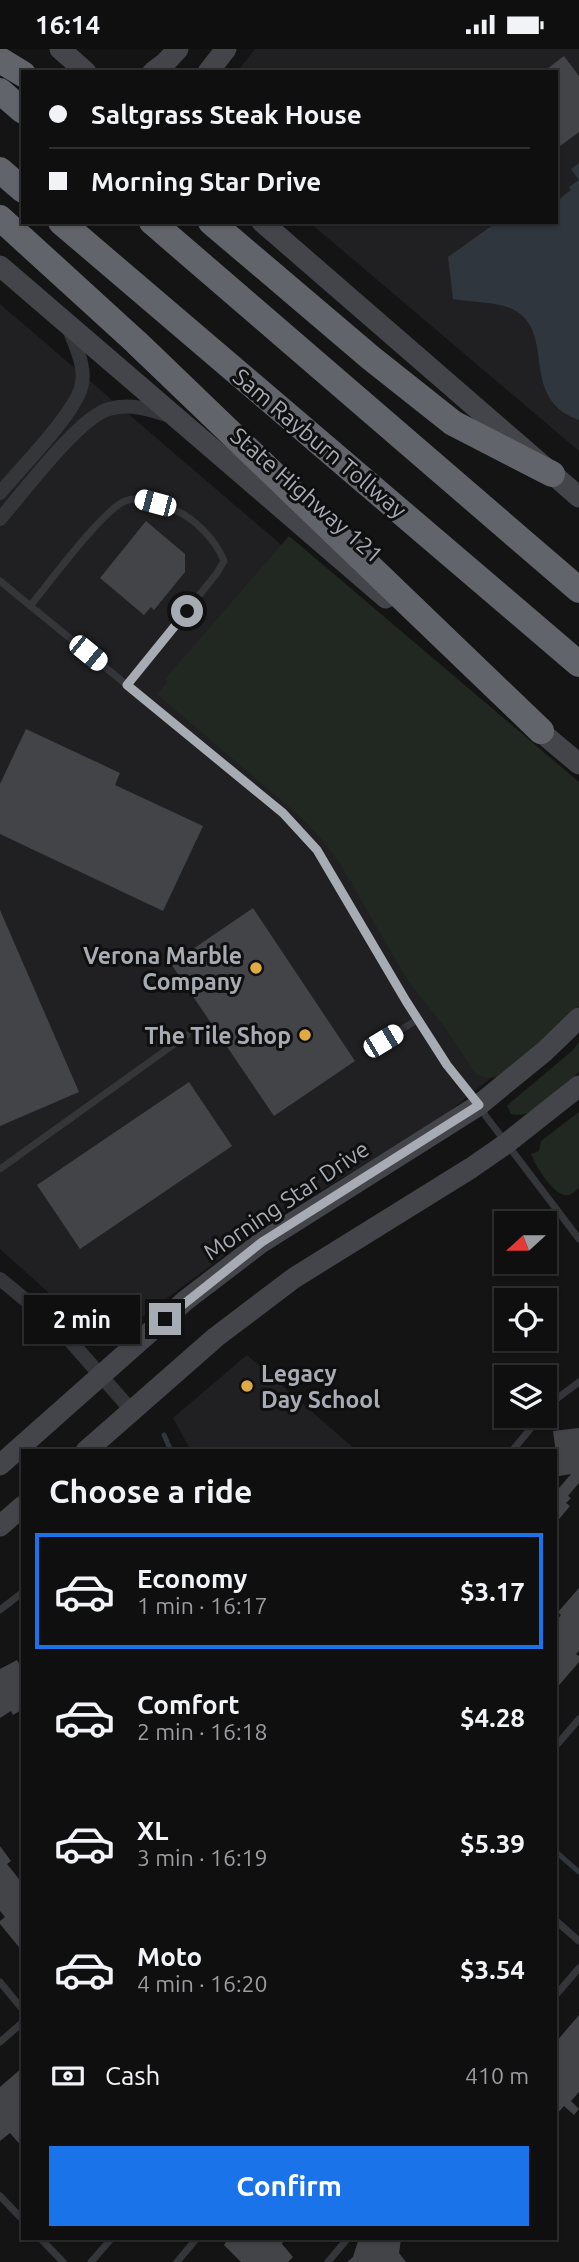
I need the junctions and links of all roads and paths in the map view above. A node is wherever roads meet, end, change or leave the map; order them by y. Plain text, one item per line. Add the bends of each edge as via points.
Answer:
1 (60, 49) edge
2 (178, 49) edge
3 (226, 49) edge
4 (0, 60) edge
5 (84, 70) edge
6 (156, 70) edge
7 (210, 70) edge
8 (21, 73) edge
9 (0, 91) edge
10 (21, 109) edge
11 (0, 170) edge
12 (21, 188) edge
13 (0, 218) edge
14 (63, 224) edge
15 (154, 224) edge
16 (213, 224) edge
17 (264, 224) edge
18 (0, 266) edge
19 (65, 322) junction
20 (180, 419) junction
21 (552, 474) junction
22 (0, 493) edge
23 (579, 497) edge
24 (0, 519) edge
25 (0, 581) edge
26 (579, 590) edge
27 (30, 606) junction
28 (579, 664) edge
29 (127, 685) junction
30 (541, 731) junction
31 (579, 764) edge
32 (579, 1018) edge
33 (419, 1019) junction
34 (187, 1035) dead end
35 (383, 1041) dead end
36 (579, 1086) edge
37 (479, 1105) junction
38 (507, 1143) junction
39 (0, 1169) edge
40 (579, 1239) edge
41 (0, 1279) edge
42 (103, 1375) junction
43 (579, 1382) edge
44 (557, 1398) edge
45 (132, 1411) junction
46 (531, 1428) edge
47 (88, 1449) edge
48 (514, 1449) edge
49 (0, 1465) edge
50 (21, 1508) edge
51 (0, 1526) edge
52 (21, 1594) edge
53 (0, 1610) edge
54 (579, 1719) edge
55 (557, 1745) edge
56 (557, 1922) edge
57 (579, 1941) edge
58 (579, 1968) edge
59 (0, 1982) edge
60 (557, 1994) edge
61 (21, 2008) edge
62 (21, 2023) edge
63 (0, 2042) edge
64 (0, 2196) edge
65 (21, 2218) edge
66 (42, 2240) edge
67 (110, 2240) edge
68 (195, 2240) edge
69 (346, 2240) edge
70 (63, 2262) edge
71 (91, 2262) edge
72 (177, 2262) edge
73 (328, 2262) edge

1 - 5 street
2 - 6 street
3 - 7 street
4 - 8 highway
9 - 10 highway
11 - 12 highway
13 - 30 highway via 136,342
14 - 28 highway, Sam Rayburn Tollway
15 - 26 highway
16 - 21 highway via 453,423
17 - 21 street
18 - 19 street, State Highway 121
19 - 20 street, State Highway 121
19 - 22 street via 80,355 82,387 67,414
20 - 24 street via 140,406 107,409 80,428
20 - 30 street, State Highway 121
21 - 23 street
25 - 27 lane
27 - 29 lane
27 - 29 lane via 105,516 124,501 139,499 183,513 218,546 224,561
29 - 33 lane via 301,831
30 - 31 street, State Highway 121
32 - 37 street, Morning Star Drive
33 - 35 lane
33 - 37 lane
34 - 39 lane
36 - 38 street
37 - 38 lane
37 - 42 street, Morning Star Drive via 262,1242 186,1300
38 - 40 lane
38 - 45 street via 294,1278 216,1337
41 - 42 street via 58,1327
42 - 45 street
42 - 49 street, Morning Star Drive
43 - 44 lane
45 - 47 street
46 - 48 lane
50 - 51 street
52 - 53 lane
54 - 55 lane
56 - 57 lane
58 - 60 lane
59 - 61 lane
62 - 63 lane
64 - 65 lane
66 - 70 lane
67 - 71 lane
68 - 72 lane
69 - 73 lane

